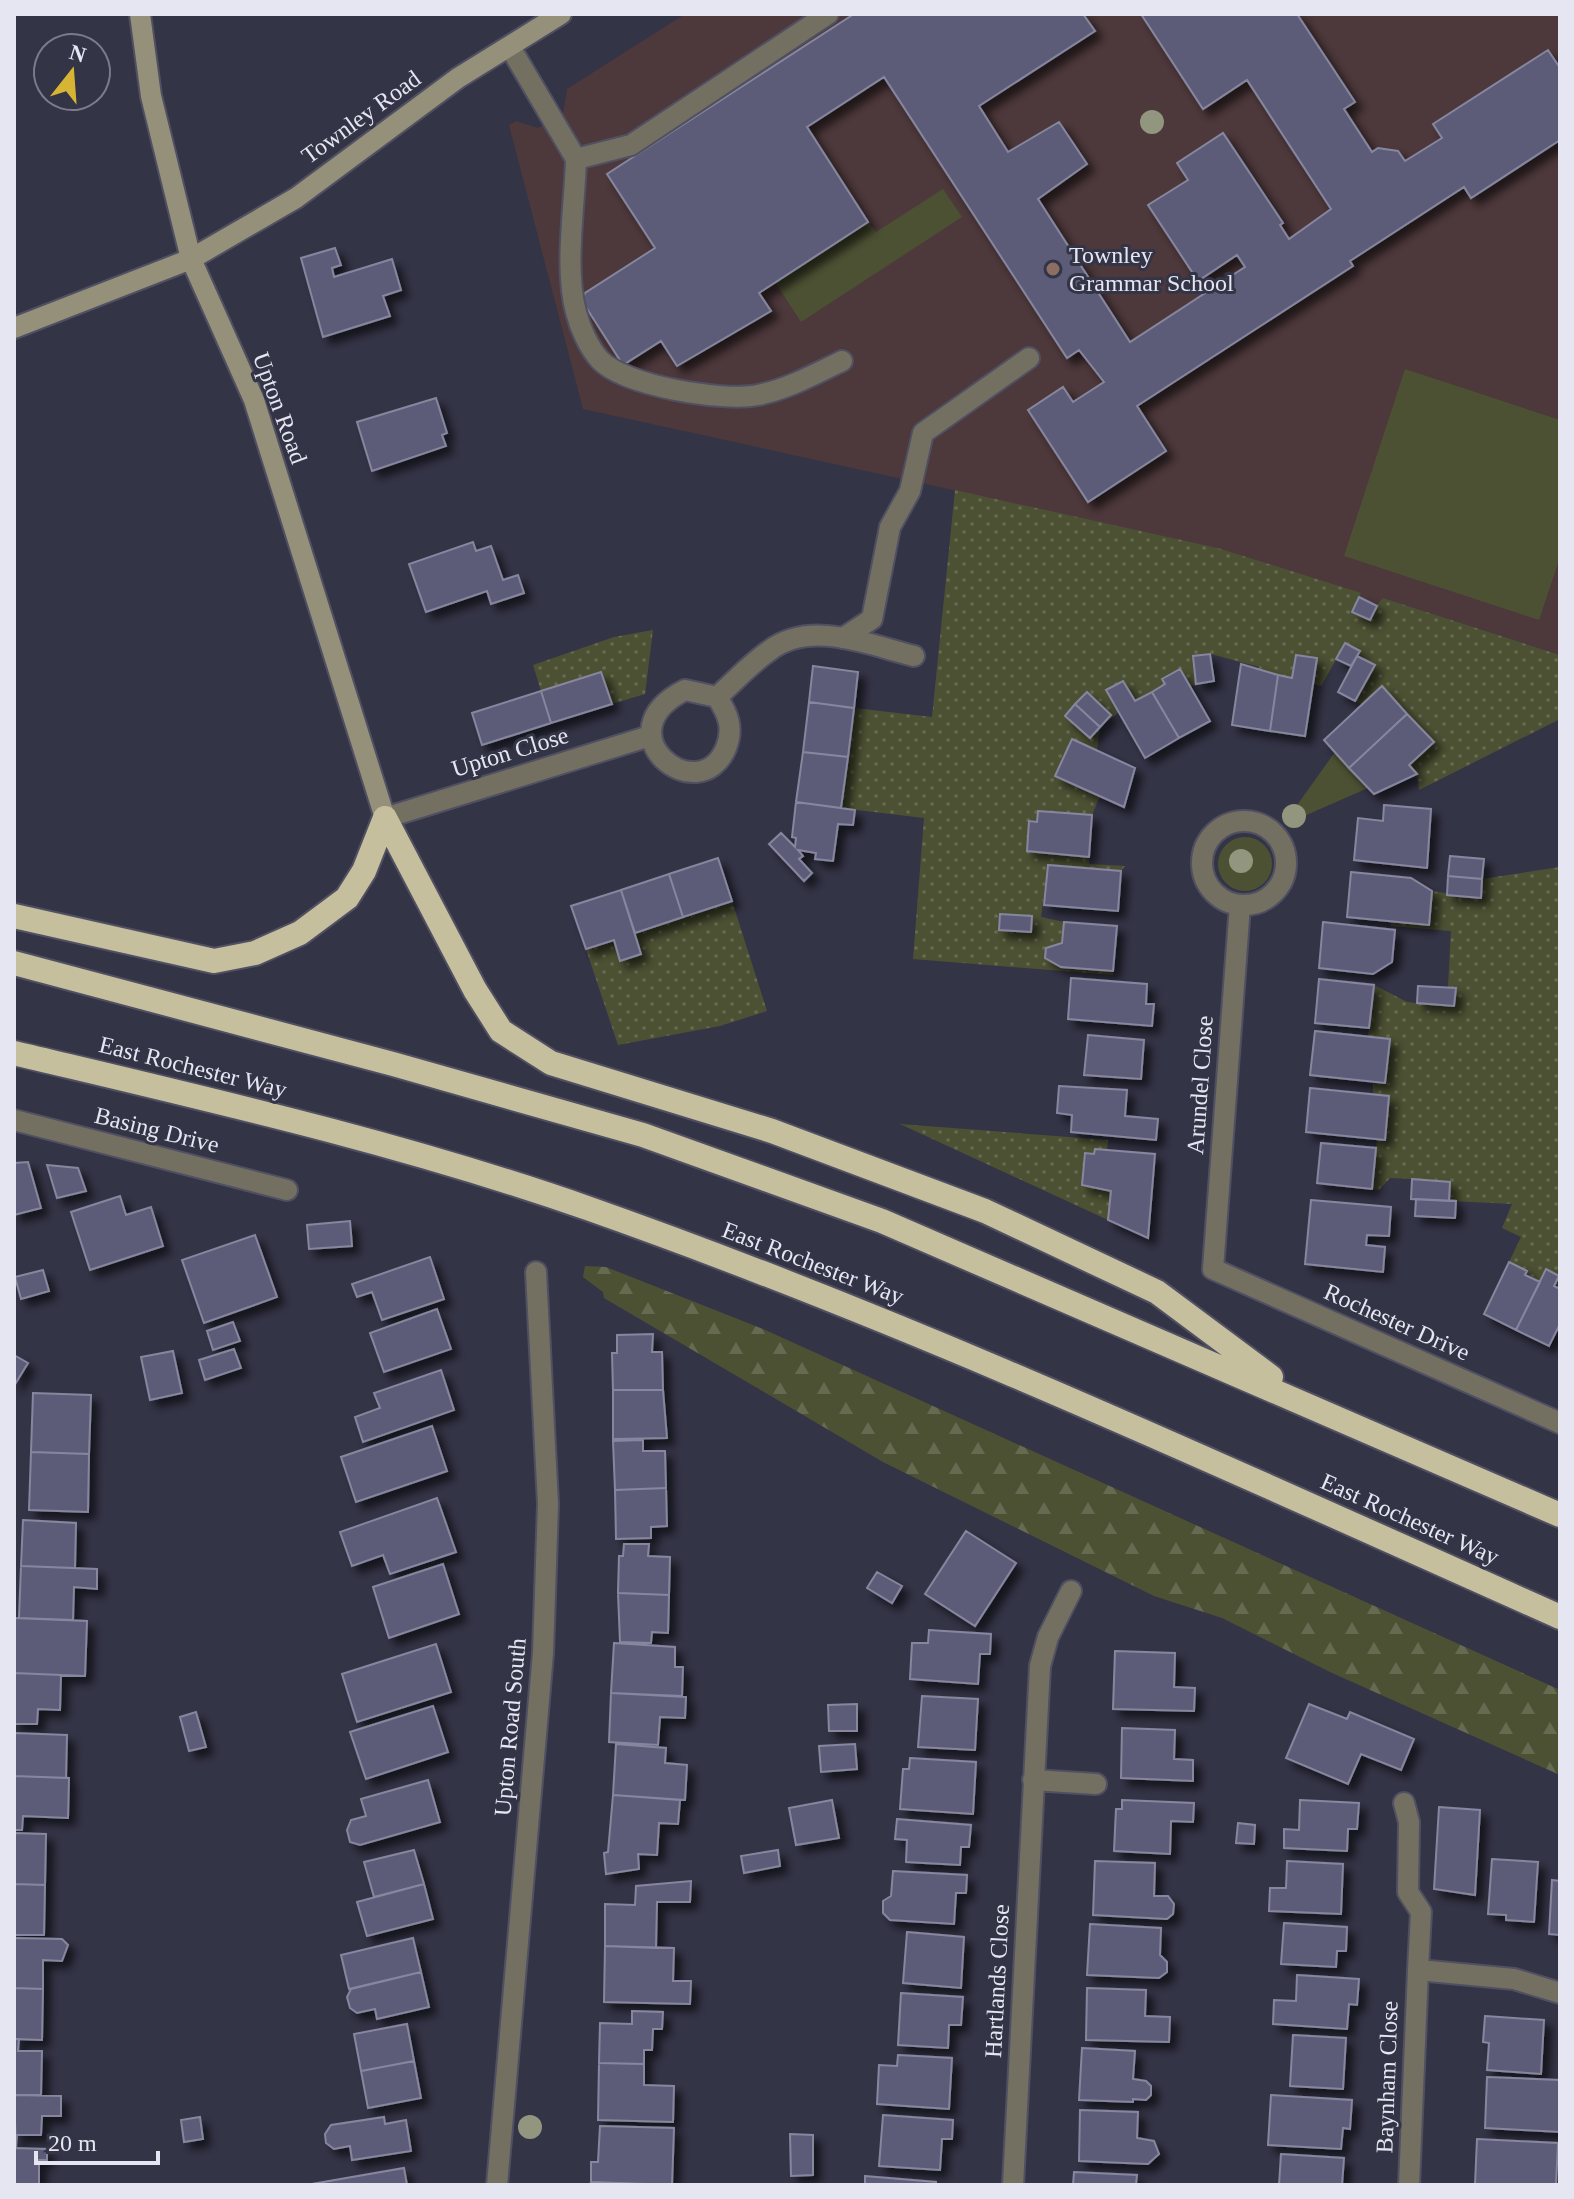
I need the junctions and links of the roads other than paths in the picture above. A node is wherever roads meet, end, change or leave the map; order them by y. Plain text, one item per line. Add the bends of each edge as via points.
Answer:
1 (140, 14) edge
2 (561, 14) edge
3 (828, 14) edge
4 (510, 47) junction
5 (576, 159) junction
6 (191, 259) junction
7 (14, 328) edge
8 (1029, 358) dead end
9 (842, 361) dead end
10 (843, 638) junction
11 (914, 656) dead end
12 (717, 697) junction
13 (650, 736) junction
14 (385, 818) junction
15 (1240, 905) junction
16 (14, 916) edge
17 (14, 963) edge
18 (14, 1053) edge
19 (14, 1120) edge
20 (287, 1190) dead end
21 (1213, 1269) joint
22 (536, 1272) dead end
23 (1304, 1401) junction
24 (1560, 1423) edge
25 (1560, 1515) edge
26 (1071, 1591) dead end
27 (1560, 1617) edge
28 (1033, 1780) junction
29 (1096, 1784) dead end
30 (1404, 1803) dead end
31 (1418, 1970) junction
32 (1560, 1993) edge
33 (497, 2185) edge
34 (1013, 2185) edge
35 (1409, 2185) edge

1 - 6 street, Upton Road via 151,96
2 - 4 street, Townley Road
3 - 5 street via 631,145
4 - 5 street
4 - 6 street, Townley Road via 458,78 296,198
5 - 9 street via 573,300 592,349 614,371 722,396 754,396
6 - 7 street, Townley Road
6 - 14 street, Upton Road via 254,400
8 - 10 street via 923,433 910,491 890,527 872,619
10 - 11 street
10 - 12 street via 806,634 771,649
12 - 13 street via 685,690 668,699 654,718
12 - 13 street via 732,733 722,757 705,771 672,767
13 - 14 street, Upton Close
14 - 16 highway via 347,898 300,933 255,953 214,961
14 - 23 highway via 501,1031 551,1063 772,1131 985,1211 1157,1292
15 - 15 street via 1214,894 1205,882 1202,858 1218,830 1249,821 1282,840 1286,861 1276,889 1265,899
15 - 21 street, Arundel Close
17 - 23 highway via 643,1135 882,1221
18 - 27 highway, East Rochester Way via 360,1136 586,1207 805,1287 1035,1381
19 - 20 street, Basing Drive
21 - 24 street, Rochester Drive
22 - 33 street, Upton Road South via 548,1504 543,1653
23 - 25 highway
26 - 28 street, Hartlands Close via 1040,1666
28 - 29 street
28 - 34 street, Hartlands Close
30 - 31 street, Baynham Close via 1409,1822 1408,1892 1421,1912
31 - 32 street, Baynham Close via 1514,1979
31 - 35 street, Baynham Close

